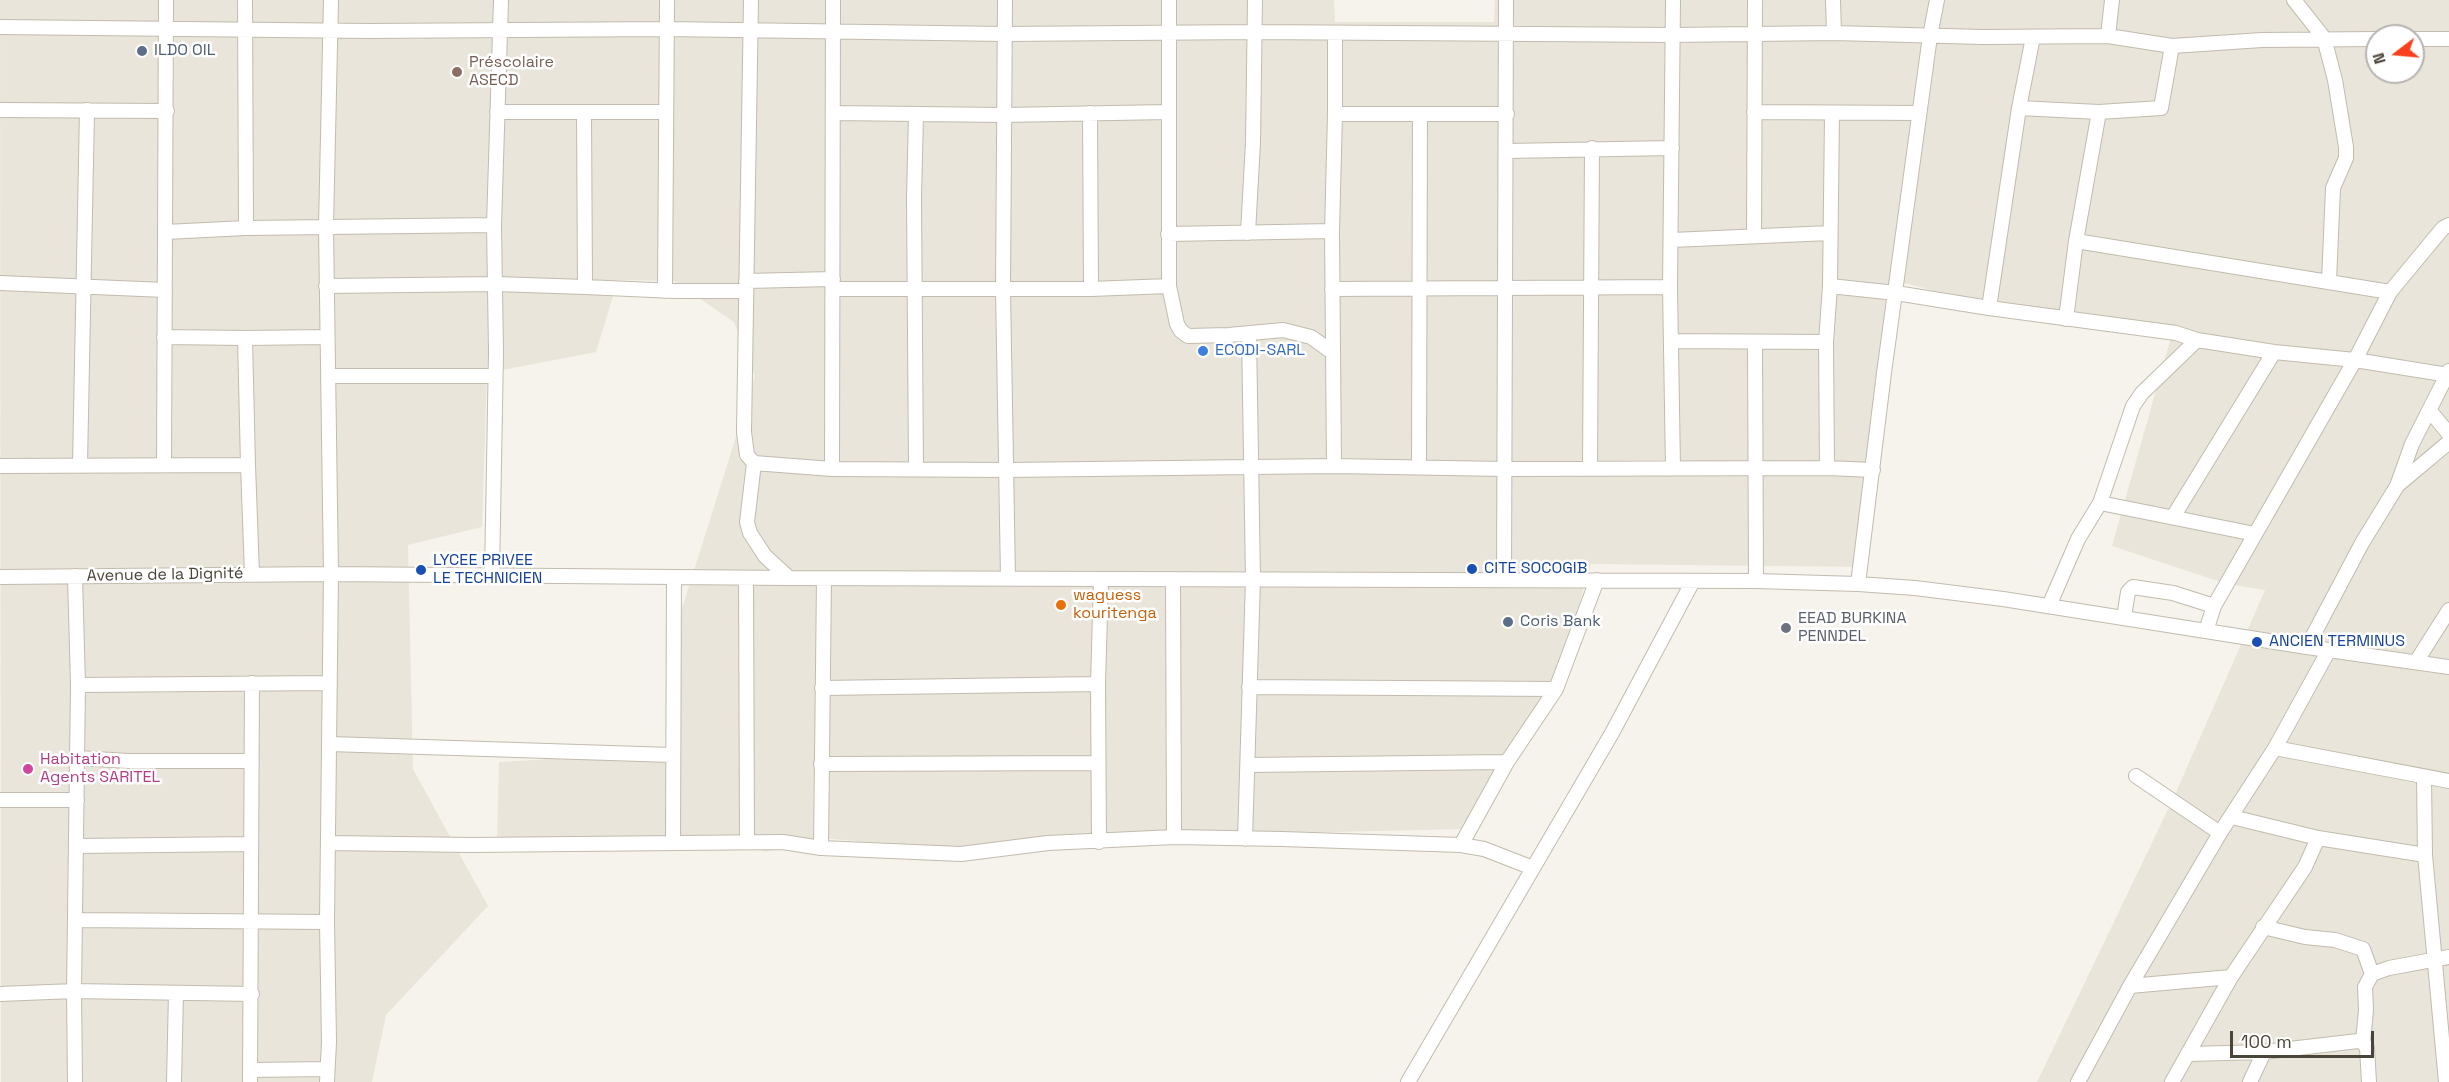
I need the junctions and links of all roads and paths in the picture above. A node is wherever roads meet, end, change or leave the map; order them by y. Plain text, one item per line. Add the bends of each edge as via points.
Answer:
1 (166, 0) edge
2 (244, 0) edge
3 (331, 0) edge
4 (501, 0) edge
5 (667, 0) edge
6 (751, 0) edge
7 (832, 0) edge
8 (1005, 0) edge
9 (1169, 0) edge
10 (1255, 0) edge
11 (1506, 0) edge
12 (1673, 0) edge
13 (1755, 0) edge
14 (1833, 0) edge
15 (1937, 0) edge
16 (2112, 0) edge
17 (2294, 0) edge
18 (0, 27) edge
19 (167, 28) junction
20 (244, 29) junction
21 (667, 29) junction
22 (331, 30) junction
23 (751, 30) junction
24 (500, 31) junction
25 (831, 31) junction
26 (1255, 32) junction
27 (1169, 33) junction
28 (1834, 33) junction
29 (1004, 34) junction
30 (1335, 34) junction
31 (1506, 34) junction
32 (1672, 35) junction
33 (1755, 35) junction
34 (1930, 36) junction
35 (2108, 36) junction
36 (2033, 37) junction
37 (2324, 39) junction
38 (2365, 39) edge
39 (2425, 39) edge
40 (2449, 39) edge
41 (2172, 46) junction
42 (2019, 108) junction
43 (0, 110) edge
44 (87, 110) junction
45 (166, 111) junction
46 (497, 112) junction
47 (584, 112) junction
48 (666, 112) junction
49 (1168, 112) junction
50 (1754, 112) junction
51 (2099, 112) junction
52 (833, 113) junction
53 (1919, 113) junction
54 (916, 114) junction
55 (1090, 114) junction
56 (1335, 114) junction
57 (1420, 114) junction
58 (1507, 114) junction
59 (1832, 114) junction
60 (1003, 115) junction
61 (1592, 148) junction
62 (1672, 148) junction
63 (1507, 151) junction
64 (494, 225) junction
65 (2449, 225) edge
66 (326, 227) junction
67 (246, 228) junction
68 (1332, 231) junction
69 (165, 232) junction
70 (1248, 233) junction
71 (1830, 233) junction
72 (1168, 234) junction
73 (1754, 235) junction
74 (1672, 240) junction
75 (2076, 241) junction
76 (2329, 281) junction
77 (0, 283) edge
78 (495, 284) junction
79 (833, 284) junction
80 (327, 286) junction
81 (746, 286) junction
82 (1169, 286) junction
83 (1830, 286) junction
84 (84, 287) junction
85 (585, 287) junction
86 (1670, 287) junction
87 (915, 288) junction
88 (1590, 288) junction
89 (1003, 289) junction
90 (1091, 289) junction
91 (1332, 289) junction
92 (1420, 289) junction
93 (165, 290) junction
94 (1506, 290) junction
95 (665, 291) junction
96 (1896, 292) junction
97 (2390, 292) junction
98 (1989, 308) junction
99 (2066, 319) junction
100 (1249, 334) junction
101 (164, 337) junction
102 (327, 337) junction
103 (245, 338) junction
104 (2197, 340) junction
105 (1671, 341) junction
106 (1755, 342) junction
107 (1826, 342) junction
108 (1332, 352) junction
109 (2274, 352) junction
110 (2355, 360) junction
111 (2448, 373) edge
112 (328, 376) junction
113 (495, 376) junction
114 (2430, 411) junction
115 (2449, 434) edge
116 (2449, 442) edge
117 (754, 463) junction
118 (164, 464) junction
119 (80, 465) junction
120 (248, 465) junction
121 (0, 466) edge
122 (1252, 466) junction
123 (1334, 466) junction
124 (1419, 467) junction
125 (1590, 468) junction
126 (1673, 468) junction
127 (1756, 468) junction
128 (1827, 468) junction
129 (832, 469) junction
130 (916, 469) junction
131 (1503, 469) junction
132 (1007, 470) junction
133 (1873, 470) junction
134 (2397, 486) junction
135 (2100, 503) junction
136 (2173, 518) junction
137 (2255, 534) junction
138 (252, 574) junction
139 (331, 574) junction
140 (492, 575) junction
141 (75, 576) junction
142 (0, 577) edge
143 (674, 577) junction
144 (746, 578) junction
145 (789, 578) junction
146 (824, 578) junction
147 (1008, 578) junction
148 (1101, 579) junction
149 (1173, 579) junction
150 (1253, 579) junction
151 (1504, 580) junction
152 (1598, 580) junction
153 (1693, 581) junction
154 (1756, 581) junction
155 (1858, 584) junction
156 (2049, 606) junction
157 (2214, 606) junction
158 (2449, 610) edge
159 (2124, 617) junction
160 (2206, 631) junction
161 (2307, 647) junction
162 (2329, 650) junction
163 (2416, 662) junction
164 (2449, 667) edge
165 (252, 683) junction
166 (330, 683) junction
167 (1098, 684) junction
168 (78, 685) junction
169 (1249, 687) junction
170 (822, 688) junction
171 (1556, 689) junction
172 (330, 744) junction
173 (2275, 748) junction
174 (672, 755) junction
175 (78, 758) junction
176 (251, 761) junction
177 (1507, 762) junction
178 (1098, 763) junction
179 (821, 764) junction
180 (1248, 765) junction
181 (2136, 776) dead end
182 (2424, 778) junction
183 (2449, 781) edge
184 (0, 800) edge
185 (77, 800) junction
186 (2232, 817) junction
187 (2220, 833) junction
188 (1174, 837) junction
189 (2318, 838) junction
190 (1245, 839) junction
191 (747, 842) junction
192 (1099, 842) junction
193 (329, 843) junction
194 (673, 843) junction
195 (251, 844) junction
196 (1461, 845) junction
197 (76, 846) junction
198 (821, 848) junction
199 (2425, 855) junction
200 (1533, 868) junction
201 (76, 920) junction
202 (251, 921) junction
203 (327, 922) junction
204 (2263, 927) junction
205 (2442, 958) edge
206 (2372, 974) junction
207 (2230, 977) junction
208 (2130, 986) junction
209 (74, 991) junction
210 (176, 993) junction
211 (0, 994) edge
212 (252, 994) junction
213 (2363, 1042) junction
214 (2264, 1052) junction
215 (2189, 1054) junction
216 (250, 1076) edge
217 (327, 1076) edge
218 (75, 1082) edge
219 (174, 1082) edge
220 (1408, 1082) edge
221 (2078, 1082) edge
222 (2172, 1082) edge
223 (2250, 1082) edge
224 (2369, 1082) edge
225 (2446, 1082) edge

1 - 19 street
2 - 20 street
3 - 22 street
4 - 24 street
5 - 21 street
6 - 23 street
7 - 25 street
8 - 29 street
9 - 27 street
10 - 26 street
11 - 31 street
12 - 32 street
13 - 33 street
14 - 28 street
15 - 34 street
16 - 35 street
17 - 37 street
18 - 19 street
19 - 20 street
19 - 45 street
20 - 22 street
20 - 67 street
21 - 23 street
21 - 24 street
21 - 48 street
22 - 24 street
22 - 66 street
23 - 25 street
23 - 81 street
24 - 46 street
25 - 29 street
25 - 52 street
26 - 27 street
26 - 30 street
26 - 70 street
27 - 29 street
27 - 49 street
28 - 33 street
28 - 34 street
29 - 60 street
30 - 31 street
30 - 56 street
31 - 32 street
31 - 58 street
32 - 33 street
32 - 62 street
33 - 50 street
34 - 36 street
34 - 53 street
35 - 36 street
35 - 41 street
36 - 42 street
37 - 38 street
37 - 41 street
37 - 76 street via 2343,118 2347,153 2333,188
39 - 40 street
41 - 51 street via 2162,108
42 - 51 street
42 - 98 street
43 - 44 street
44 - 45 street
44 - 84 street
45 - 69 street
46 - 47 street
46 - 64 street
47 - 48 street
47 - 85 street
48 - 95 street
49 - 55 street
49 - 72 street
50 - 59 street
50 - 73 street
51 - 75 street
52 - 54 street
52 - 79 street
53 - 59 street
53 - 96 street
54 - 60 street
54 - 87 street
55 - 60 street
55 - 90 street
56 - 57 street
56 - 68 street
57 - 58 street
57 - 92 street
58 - 63 street
59 - 71 street
60 - 89 street
61 - 62 street
61 - 63 street
61 - 88 street
62 - 74 street
63 - 94 street
64 - 66 street
64 - 78 street
65 - 97 street
66 - 67 street
66 - 80 street
67 - 69 street
68 - 70 street
68 - 91 street
69 - 93 street
70 - 72 street
71 - 73 street
71 - 83 street
72 - 82 street
73 - 74 street
74 - 86 street
75 - 76 street
75 - 99 street
76 - 97 street
77 - 84 street
78 - 80 street
78 - 85 street
78 - 113 street
79 - 81 street
79 - 87 street
79 - 129 street
80 - 102 street
81 - 95 street
81 - 117 street via 744,432 747,455
82 - 90 street
82 - 100 street via 1177,324 1188,336
83 - 96 street
83 - 107 street
84 - 93 street
84 - 119 street
85 - 95 street
86 - 88 street
86 - 105 street
87 - 89 street
87 - 130 street
88 - 94 street
88 - 125 street
89 - 90 street
89 - 132 street
91 - 92 street
91 - 108 street
92 - 94 street
92 - 124 street
93 - 101 street
94 - 131 street
96 - 98 street
96 - 133 street
97 - 110 street
98 - 99 street
99 - 104 street via 2176,333
100 - 108 street via 1273,329 1297,332 1311,336
100 - 122 street
101 - 103 street
101 - 118 street
102 - 103 street
102 - 112 street
103 - 120 street
104 - 109 street
104 - 135 street via 2133,406
105 - 106 street
105 - 126 street
106 - 107 street
106 - 127 street
107 - 128 street
108 - 123 street
109 - 110 street
109 - 136 street
110 - 111 street
110 - 137 street
111 - 114 street
112 - 113 street
112 - 139 street
113 - 140 street
114 - 115 street
114 - 134 street via 2412,444
116 - 134 street
117 - 129 street
117 - 145 street via 747,522 750,533 765,556
118 - 119 street
118 - 120 street
119 - 121 street
120 - 138 street
122 - 123 street
122 - 132 street
122 - 150 street
123 - 124 street
124 - 131 street
125 - 126 street
125 - 131 street
126 - 127 street
127 - 128 street
127 - 154 street
128 - 133 street
129 - 130 street
130 - 132 street
131 - 151 street
132 - 147 street
133 - 155 street
134 - 161 street
135 - 136 street
135 - 156 street via 2078,539
136 - 137 street
137 - 157 street
138 - 139 street, Avenue de la Dignité
138 - 141 street, Avenue de la Dignité
139 - 140 street, Avenue de la Dignité
139 - 166 street
140 - 143 street, Avenue de la Dignité
141 - 142 street, Avenue de la Dignité
141 - 168 street
143 - 144 street, Avenue de la Dignité
143 - 174 street
144 - 145 street, Avenue de la Dignité
144 - 191 street
145 - 146 street, Avenue de la Dignité
146 - 147 street, Avenue de la Dignité
146 - 170 street
147 - 148 street, Avenue de la Dignité
148 - 149 street, Avenue de la Dignité
148 - 167 street
149 - 150 street, Avenue de la Dignité
149 - 188 street
150 - 151 street, Avenue de la Dignité
150 - 169 street
151 - 152 street, Avenue de la Dignité
152 - 153 street, Avenue de la Dignité
152 - 171 street
153 - 154 street, Avenue de la Dignité
153 - 200 street via 1612,733
154 - 155 street, Avenue de la Dignité
155 - 156 street, Avenue de la Dignité
156 - 159 street, Avenue de la Dignité
157 - 159 street via 2173,593 2133,587 2128,592
157 - 160 street
158 - 163 street
159 - 160 street, Avenue de la Dignité
160 - 161 street, Avenue de la Dignité
161 - 162 street, Avenue de la Dignité
162 - 163 street, Avenue de la Dignité
162 - 173 street
163 - 164 street, Avenue de la Dignité
165 - 166 street
165 - 168 street
165 - 176 street
166 - 172 street
167 - 170 street
167 - 178 street
168 - 175 street
169 - 171 street
169 - 180 street
170 - 179 street
171 - 177 street
172 - 174 street
172 - 193 street
173 - 182 street
173 - 186 street
174 - 194 street
175 - 176 street
175 - 185 street
176 - 195 street
177 - 180 street
177 - 196 street
178 - 179 street
178 - 192 street
179 - 198 street
180 - 190 street
181 - 187 street
182 - 183 street
182 - 199 street
184 - 185 street
185 - 197 street
186 - 187 street
186 - 189 street
187 - 208 street
188 - 190 street
188 - 192 street
189 - 199 street
189 - 204 street via 2305,867
190 - 196 street
191 - 194 street
191 - 198 street
192 - 198 street via 1048,843 962,854
193 - 194 street
193 - 203 street
195 - 197 street
195 - 202 street
196 - 200 street via 1484,849
197 - 201 street
199 - 205 street
200 - 220 street
201 - 202 street
201 - 209 street
202 - 203 street
202 - 212 street
203 - 217 street
204 - 206 street via 2362,949
204 - 207 street
205 - 206 street
205 - 225 street
206 - 213 street via 2365,987
207 - 208 street
207 - 215 street
208 - 221 street
209 - 210 street
209 - 211 street
209 - 218 street
210 - 212 street
210 - 219 street
212 - 216 street
213 - 214 street
213 - 224 street via 2367,1048
214 - 215 street
214 - 223 street
215 - 222 street
216 - 217 street

